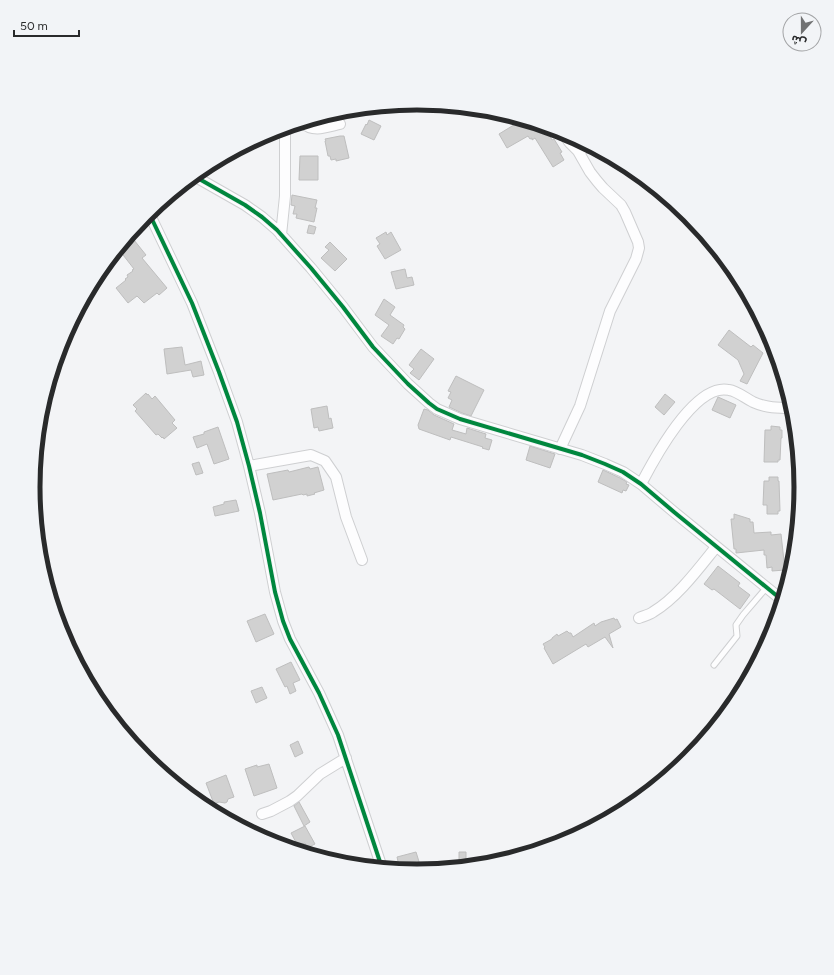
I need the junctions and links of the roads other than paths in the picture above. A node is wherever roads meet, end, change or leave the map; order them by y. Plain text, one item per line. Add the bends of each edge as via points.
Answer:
1 (340, 124) dead end
2 (309, 127) edge
3 (285, 135) edge
4 (570, 143) edge
5 (584, 149) edge
6 (578, 150) junction
7 (200, 179) edge
8 (152, 219) edge
9 (281, 235) junction
10 (786, 408) edge
11 (560, 449) junction
12 (249, 466) junction
13 (641, 484) junction
14 (716, 547) junction
15 (362, 560) dead end
16 (767, 587) junction
17 (778, 596) edge
18 (639, 618) dead end
19 (714, 665) dead end
20 (346, 758) junction
21 (262, 814) dead end
22 (380, 863) edge

1 - 2 street via 314,129
3 - 9 street via 285,196
4 - 6 street
5 - 6 street
6 - 11 street via 596,181 626,212 639,248 610,310 580,406
7 - 9 street via 245,205
8 - 12 street via 192,303 211,351 237,422
9 - 11 street via 311,268 373,347 429,403 460,419
10 - 13 street via 762,405 727,389 709,392 694,405 668,436
11 - 13 street via 605,464
12 - 15 street via 311,455 325,461 336,477 346,517
12 - 20 street via 281,616 338,734
13 - 14 street
14 - 16 street
14 - 18 street via 666,603
16 - 17 street
16 - 19 lane via 736,625 737,636
20 - 21 street via 320,774 290,801
20 - 22 street

